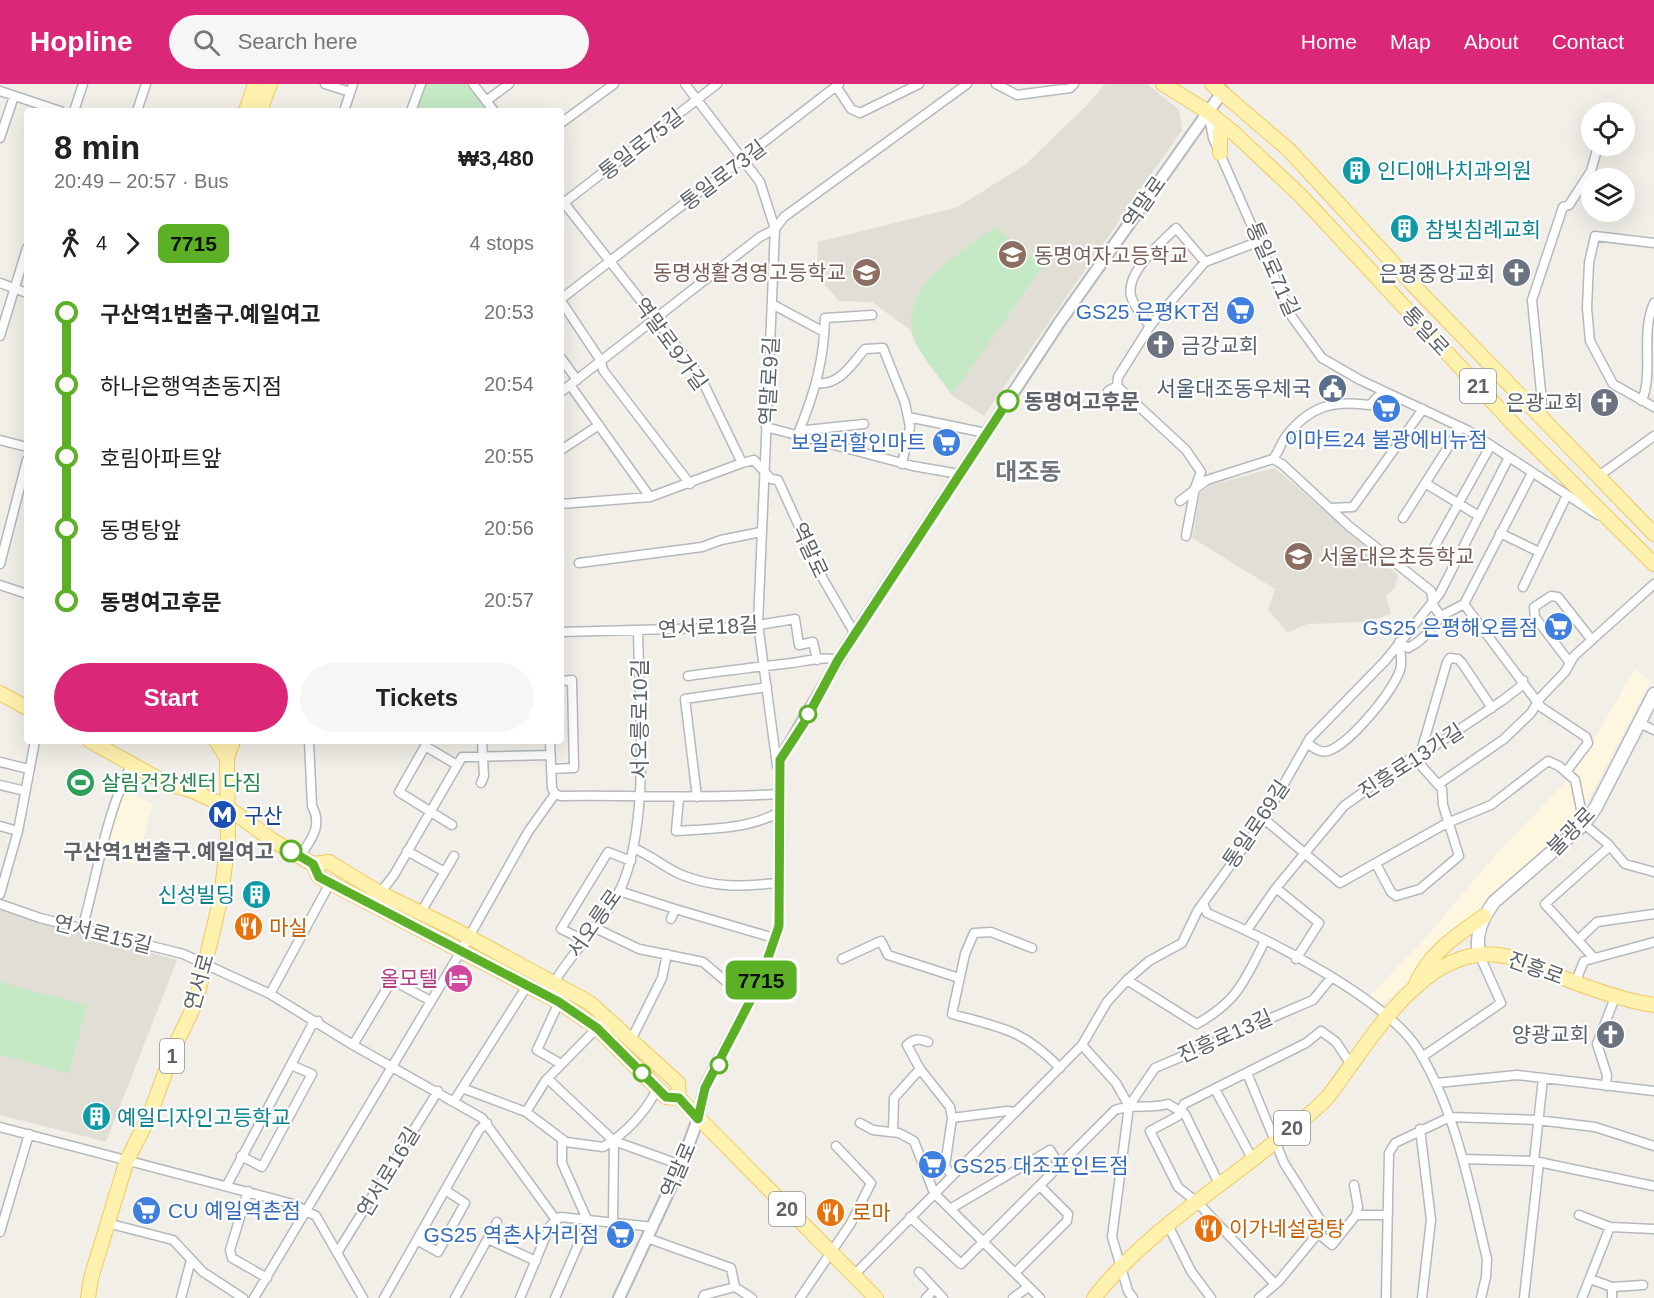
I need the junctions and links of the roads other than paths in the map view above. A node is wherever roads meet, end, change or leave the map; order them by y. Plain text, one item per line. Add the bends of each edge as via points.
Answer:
1 (83, 84) edge
2 (146, 84) edge
3 (255, 84) edge
4 (270, 84) edge
5 (325, 84) edge
6 (421, 84) edge
7 (473, 84) edge
8 (509, 84) edge
9 (614, 84) edge
10 (685, 84) edge
11 (717, 84) edge
12 (919, 84) edge
13 (967, 84) edge
14 (996, 84) edge
15 (1163, 84) edge
16 (838, 85) edge
17 (1071, 85) edge
18 (351, 88) edge
19 (1218, 88) edge
20 (0, 91) edge
21 (14, 96) junction
22 (697, 100) junction
23 (486, 101) junction
24 (51, 108) edge
25 (75, 108) edge
26 (138, 108) edge
27 (247, 108) edge
28 (262, 108) edge
29 (345, 108) edge
30 (412, 108) edge
31 (492, 108) edge
32 (1208, 112) junction
33 (564, 121) edge
34 (1234, 133) junction
35 (0, 138) edge
36 (1220, 153) junction
37 (1595, 156) edge
38 (743, 160) junction
39 (564, 200) edge
40 (564, 205) edge
41 (775, 229) junction
42 (1260, 241) junction
43 (1654, 243) edge
44 (24, 257) edge
45 (608, 261) junction
46 (1205, 262) junction
47 (0, 283) edge
48 (14, 288) junction
49 (24, 292) edge
50 (564, 298) edge
51 (1654, 303) edge
52 (772, 304) junction
53 (564, 305) edge
54 (872, 315) dead end
55 (654, 318) junction
56 (1150, 326) junction
57 (825, 332) junction
58 (0, 336) edge
59 (601, 361) junction
60 (564, 364) edge
61 (574, 382) junction
62 (817, 383) junction
63 (1117, 386) junction
64 (564, 390) edge
65 (1108, 391) dead end
66 (1383, 391) junction
67 (1642, 401) junction
68 (1654, 407) edge
69 (1423, 410) junction
70 (1539, 412) junction
71 (909, 417) junction
72 (864, 424) dead end
73 (599, 425) junction
74 (766, 427) junction
75 (1461, 427) junction
76 (986, 433) junction
77 (796, 436) junction
78 (1654, 436) edge
79 (0, 440) edge
80 (1491, 445) junction
81 (24, 446) edge
82 (564, 448) edge
83 (1509, 457) junction
84 (1273, 459) junction
85 (742, 463) junction
86 (902, 464) junction
87 (764, 470) junction
88 (24, 472) edge
89 (1532, 472) junction
90 (959, 474) junction
91 (1600, 475) junction
92 (1425, 483) junction
93 (690, 484) junction
94 (1195, 488) junction
95 (1568, 495) junction
96 (650, 497) junction
97 (1180, 501) dead end
98 (564, 504) edge
99 (1458, 504) junction
100 (1330, 508) junction
101 (1479, 516) junction
102 (1403, 518) dead end
103 (1609, 522) junction
104 (761, 532) junction
105 (1500, 533) junction
106 (1654, 534) edge
107 (1186, 536) dead end
108 (1539, 552) junction
109 (1427, 560) dead end
110 (579, 563) dead end
111 (0, 564) edge
112 (1654, 564) edge
113 (1654, 584) edge
114 (0, 585) edge
115 (1522, 587) dead end
116 (24, 593) edge
117 (1433, 600) junction
118 (1464, 604) junction
119 (1441, 616) junction
120 (758, 624) junction
121 (638, 630) junction
122 (564, 632) edge
123 (855, 634) junction
124 (1591, 639) junction
125 (1399, 642) junction
126 (817, 660) junction
127 (838, 660) junction
128 (1570, 663) junction
129 (764, 664) junction
130 (688, 676) dead end
131 (1523, 680) junction
132 (564, 681) edge
133 (767, 687) junction
134 (0, 693) edge
135 (1654, 694) edge
136 (1538, 701) junction
137 (24, 706) edge
138 (1492, 708) junction
139 (1639, 723) junction
140 (1654, 730) edge
141 (1307, 743) junction
142 (34, 744) edge
143 (96, 744) edge
144 (218, 744) edge
145 (232, 744) edge
146 (309, 744) edge
147 (426, 744) edge
148 (428, 744) edge
149 (482, 744) edge
150 (550, 744) edge
151 (550, 755) junction
152 (1418, 755) junction
153 (483, 757) junction
154 (227, 758) junction
155 (0, 762) edge
156 (132, 763) junction
157 (457, 765) junction
158 (29, 769) junction
159 (551, 769) junction
160 (778, 769) junction
161 (1566, 772) junction
162 (481, 783) dead end
163 (1439, 784) junction
164 (0, 785) edge
165 (25, 791) junction
166 (555, 794) junction
167 (778, 794) junction
168 (639, 795) junction
169 (697, 797) junction
170 (679, 798) junction
171 (227, 807) junction
172 (430, 811) junction
173 (779, 812) junction
174 (1264, 819) junction
175 (1449, 823) junction
176 (1584, 824) junction
177 (452, 825) dead end
178 (0, 826) edge
179 (18, 831) junction
180 (1610, 846) junction
181 (633, 848) junction
182 (407, 851) junction
183 (1306, 852) junction
184 (300, 856) junction
185 (454, 856) dead end
186 (631, 861) junction
187 (313, 864) junction
188 (1376, 864) junction
189 (443, 871) junction
190 (1654, 872) edge
191 (330, 883) junction
192 (779, 883) junction
193 (1276, 888) junction
194 (619, 891) junction
195 (380, 893) junction
196 (0, 894) edge
197 (1203, 903) junction
198 (0, 904) edge
199 (675, 909) junction
200 (421, 912) junction
201 (1654, 915) edge
202 (1484, 916) junction
203 (671, 919) dead end
204 (593, 927) junction
205 (82, 930) junction
206 (1247, 930) junction
207 (469, 937) junction
208 (774, 938) junction
209 (584, 940) junction
210 (1578, 940) junction
211 (1265, 941) junction
212 (1654, 942) edge
213 (1032, 948) dead end
214 (461, 951) junction
215 (667, 954) junction
216 (1479, 954) junction
217 (1593, 957) junction
218 (842, 959) dead end
219 (1296, 959) junction
220 (206, 963) junction
221 (766, 963) junction
222 (789, 963) dead end
223 (960, 978) junction
224 (1331, 978) junction
225 (1127, 980) junction
226 (554, 983) junction
227 (1575, 983) junction
228 (527, 986) junction
229 (1414, 991) junction
230 (270, 994) junction
231 (1616, 995) junction
232 (429, 1000) junction
233 (559, 1002) junction
234 (750, 1002) junction
235 (1654, 1005) edge
236 (1387, 1016) junction
237 (318, 1022) junction
238 (597, 1028) junction
239 (632, 1038) junction
240 (928, 1041) dead end
241 (354, 1045) junction
242 (1082, 1045) junction
243 (1422, 1057) junction
244 (1350, 1063) junction
245 (561, 1064) junction
246 (291, 1065) junction
247 (391, 1066) junction
248 (1060, 1068) junction
249 (920, 1069) junction
250 (1247, 1073) junction
251 (1543, 1078) junction
252 (543, 1081) junction
253 (1437, 1083) junction
254 (1606, 1086) junction
255 (462, 1088) junction
256 (657, 1089) junction
257 (1215, 1089) junction
258 (438, 1091) junction
259 (1654, 1091) edge
260 (679, 1098) junction
261 (454, 1101) junction
262 (1129, 1106) junction
263 (1180, 1111) junction
264 (526, 1112) junction
265 (1016, 1112) junction
266 (1450, 1117) junction
267 (952, 1118) junction
268 (698, 1119) junction
269 (1537, 1120) junction
270 (487, 1123) junction
271 (860, 1124) dead end
272 (0, 1127) edge
273 (1420, 1129) junction
274 (893, 1131) junction
275 (28, 1134) junction
276 (562, 1140) junction
277 (614, 1141) junction
278 (1276, 1141) junction
279 (836, 1146) dead end
280 (1653, 1146) edge
281 (241, 1156) junction
282 (1463, 1158) junction
283 (127, 1160) junction
284 (1253, 1160) junction
285 (1536, 1161) junction
286 (681, 1166) junction
287 (1060, 1166) junction
288 (952, 1176) junction
289 (227, 1185) junction
290 (1354, 1185) dead end
291 (1040, 1186) junction
292 (1221, 1186) junction
293 (1654, 1186) edge
294 (445, 1190) junction
295 (248, 1191) junction
296 (934, 1193) junction
297 (1198, 1203) junction
298 (950, 1209) junction
299 (306, 1211) junction
300 (1356, 1215) junction
301 (1388, 1215) junction
302 (1579, 1215) dead end
303 (910, 1216) junction
304 (2, 1217) edge
305 (586, 1217) junction
306 (556, 1220) junction
307 (613, 1221) junction
308 (497, 1222) dead end
309 (107, 1223) junction
310 (1168, 1225) junction
311 (653, 1227) junction
312 (1610, 1227) junction
313 (1652, 1231) edge
314 (0, 1232) edge
315 (1318, 1233) junction
316 (647, 1238) junction
317 (488, 1239) junction
318 (417, 1240) junction
319 (983, 1242) junction
320 (829, 1252) junction
321 (337, 1253) junction
322 (191, 1260) junction
323 (536, 1261) junction
324 (1120, 1267) junction
325 (919, 1272) dead end
326 (1015, 1273) junction
327 (853, 1276) junction
328 (267, 1278) junction
329 (1590, 1279) junction
330 (1275, 1284) junction
331 (1643, 1285) dead end
332 (735, 1287) junction
333 (1028, 1287) junction
334 (1612, 1287) junction
335 (935, 1289) junction
336 (703, 1297) edge
337 (88, 1298) edge
338 (181, 1298) edge
339 (243, 1298) edge
340 (254, 1298) edge
341 (363, 1298) edge
342 (384, 1298) edge
343 (455, 1298) edge
344 (520, 1298) edge
345 (555, 1298) edge
346 (619, 1298) edge
347 (752, 1298) edge
348 (800, 1298) edge
349 (875, 1298) edge
350 (926, 1298) edge
351 (943, 1298) edge
352 (1013, 1298) edge
353 (1040, 1298) edge
354 (1094, 1298) edge
355 (1133, 1298) edge
356 (1211, 1298) edge
357 (1259, 1298) edge
358 (1386, 1298) edge
359 (1422, 1298) edge
360 (1481, 1298) edge
361 (1524, 1298) edge
362 (1582, 1298) edge
363 (1612, 1298) edge

1 - 25 street
2 - 26 street
3 - 27 main road
4 - 28 main road
5 - 18 street
6 - 30 street
7 - 23 street
8 - 23 street
9 - 33 street
10 - 22 street, 역말로9길
11 - 22 street, 통일로75길
12 - 16 street, 통일로73길 via 860,113 851,109
13 - 41 street via 784,218
14 - 17 street via 1017,95
15 - 32 main road, 통일로 / 21
16 - 38 street, 통일로73길
18 - 29 street
19 - 32 street, 역말로
19 - 70 main road, 통일로 / 21 via 1289,150 1417,289
20 - 21 street
21 - 24 street
21 - 35 street
22 - 38 street, 역말로9길
22 - 39 street, 통일로75길
23 - 31 street
32 - 34 main road, 통일로 / 21
32 - 36 street, 통일로71길
32 - 76 street, 역말로
34 - 36 main road via 1220,132
34 - 103 main road, 통일로 / 21 via 1301,196
36 - 42 street, 통일로71길
37 - 70 street via 1591,171 1569,205 1563,207 1532,300 1542,402
38 - 41 street, 역말로9길 via 760,182
38 - 45 street, 통일로73길
40 - 45 street, 역말로9가길
41 - 52 street, 역말로9길
41 - 55 street
42 - 46 street
42 - 66 street, 통일로71길 via 1293,317 1322,358
43 - 67 street via 1595,236 1589,264 1590,341 1613,384
44 - 48 street
45 - 50 street, 통일로73길
45 - 55 street, 역말로9가길
46 - 56 street
46 - 56 street via 1176,228 1155,246 1130,283 1131,297
47 - 48 street
48 - 49 street
48 - 58 street
51 - 67 street via 1647,318 1649,386
52 - 57 street
52 - 74 street, 역말로9길
53 - 59 street
54 - 57 street via 825,318
55 - 59 street
55 - 85 street, 역말로9가길 via 700,376
56 - 63 street via 1118,377
57 - 62 street, 역말로9길
59 - 61 street
59 - 93 street via 603,369
60 - 61 street
61 - 64 street
61 - 73 street
62 - 71 street via 829,384 839,378 865,349 883,348
62 - 77 street, 역말로9길
63 - 65 street
63 - 94 street via 1186,450 1201,472
66 - 69 street, 통일로71길
66 - 84 street via 1370,405 1323,405 1286,436
67 - 68 street
69 - 75 street, 통일로71길
69 - 100 street via 1353,507
70 - 91 main road, 통일로 / 21
71 - 76 street
71 - 86 street
72 - 77 street, 역말로9길 via 806,430
73 - 82 street
73 - 96 street
74 - 77 street
74 - 87 street, 역말로9길
75 - 80 street, 통일로71길
75 - 92 street
76 - 90 street, 역말로
77 - 86 street
78 - 91 street
79 - 81 street
80 - 83 street, 통일로71길
80 - 99 street
83 - 89 street, 통일로71길
83 - 101 street, 통일로69길
84 - 94 street via 1207,480
84 - 100 street
85 - 87 street via 754,460
85 - 93 street
86 - 90 street
87 - 104 street, 역말로9길
87 - 123 street, 역말로 via 771,479 778,480 823,579
88 - 111 street
89 - 95 street, 통일로71길
89 - 105 street
90 - 123 street, 역말로
91 - 106 main road, 통일로 / 21
92 - 99 street
92 - 102 street
93 - 96 street
94 - 97 street
94 - 107 street
95 - 103 street, 통일로71길
95 - 108 street
96 - 98 street
99 - 101 street
99 - 109 street
100 - 117 street via 1431,591
101 - 117 street, 통일로69길
103 - 112 main road, 통일로 / 21
104 - 110 street via 702,547
104 - 120 street, 역말로9길
105 - 108 street
105 - 118 street
108 - 115 street
113 - 124 street
114 - 116 street
117 - 119 street
117 - 125 street, 통일로69길
118 - 119 street
118 - 131 street
119 - 125 street via 1418,643 1408,648
120 - 121 street, 연서로18길
120 - 126 street, 연서로18길 via 795,620 798,645 813,642
120 - 129 street, 역말로9길
121 - 122 street, 연서로18길
121 - 168 street, 서오릉로10길
123 - 127 street, 역말로
124 - 128 street
124 - 128 street via 1558,597 1551,596 1534,607 1535,617
125 - 141 street, 통일로69길
125 - 141 street via 1401,667 1375,709 1330,751 1319,751
126 - 127 street
126 - 129 street
127 - 160 street, 역말로
128 - 136 street
129 - 130 street
129 - 133 street, 역말로9길
131 - 136 street
131 - 138 street, 진흥로13가길 via 1520,687
132 - 159 street via 572,680 574,768
133 - 160 street, 역말로9길
133 - 169 street via 685,699
134 - 137 main road
135 - 139 main road, 불광로
136 - 161 street via 1560,722 1586,737 1588,743
136 - 163 street via 1503,739
138 - 152 street, 진흥로13가길
138 - 152 street via 1462,663 1450,658
139 - 140 street
139 - 176 main road, 불광로
141 - 174 street, 통일로69길
142 - 158 street
143 - 156 main road, 20
144 - 154 main road
145 - 154 main road, 연서로 / 1
146 - 184 street via 316,833
147 - 172 street via 399,792
148 - 157 street
149 - 153 street
150 - 151 street
151 - 153 street
151 - 159 street
152 - 163 street via 1418,762
152 - 183 street, 진흥로13가길 via 1344,806
153 - 157 street via 462,757
153 - 162 street
154 - 171 main road, 연서로 / 1
155 - 158 street
156 - 171 main road, 20 via 166,783
156 - 205 street via 110,816
157 - 172 street
158 - 165 street
159 - 166 street
160 - 167 street, 역말로
161 - 175 street via 1548,761 1491,805
161 - 176 street via 1575,780
163 - 175 street
164 - 165 street
165 - 179 street
166 - 168 street, 서오릉로10길
166 - 207 street via 528,832
167 - 169 street
167 - 173 street, 역말로
168 - 170 street
168 - 181 street, 서오릉로
169 - 170 street
170 - 173 street via 676,831 711,829 769,818
171 - 184 main road, 20
171 - 220 main road, 연서로 / 1 via 228,840 221,897
172 - 177 street
172 - 182 street
173 - 192 street, 역말로
174 - 183 street
174 - 197 street, 통일로69길
175 - 188 street
175 - 188 street via 1459,856 1420,889 1396,896
176 - 180 street
176 - 202 main road, 불광로 via 1494,902
178 - 179 street
179 - 196 street
180 - 190 street via 1625,864
180 - 210 street via 1545,904
181 - 186 street, 서오릉로
181 - 192 street via 681,875 722,887
182 - 189 street
182 - 195 street
183 - 188 street via 1340,883
183 - 193 street, 진흥로13가길
184 - 187 main road, 20
185 - 189 street
186 - 194 street, 서오릉로
186 - 209 street, 서오릉로 via 608,852 561,928
187 - 191 main road, 20 via 319,877
187 - 195 main road, 20 via 329,862
189 - 200 street
191 - 214 main road, 20
191 - 230 street
192 - 208 street, 역말로 via 779,926
193 - 206 street, 진흥로13가길
193 - 219 street via 1320,923
194 - 199 street
194 - 204 street, 서오릉로
195 - 200 main road, 20
197 - 206 street via 1207,913
197 - 225 street, 통일로69길 via 1182,943
198 - 205 street, 연서로15길
199 - 203 street
199 - 208 street
200 - 207 main road, 20
201 - 210 street via 1597,922
202 - 216 main road via 1478,933
202 - 229 main road via 1449,941 1423,968
204 - 209 street, 서오릉로
204 - 215 street via 639,949
205 - 220 street, 연서로15길
206 - 211 street
207 - 214 street
207 - 226 main road, 20
208 - 221 street, 역말로
209 - 226 street, 서오릉로
210 - 217 street
211 - 219 street
211 - 225 street, 진흥로13길 via 1235,995 1197,1024
212 - 217 street
213 - 223 street via 991,932 975,933
214 - 228 main road, 20
214 - 232 street
215 - 234 street via 703,962
215 - 239 street via 662,978
216 - 227 main road, 진흥로 / 20 via 1506,955
216 - 229 main road, 진흥로 / 20 via 1437,969
216 - 243 street via 1501,1003
217 - 227 street via 1584,960
218 - 223 street via 881,942 888,955
219 - 224 street
220 - 230 street
220 - 283 main road, 연서로 / 1 via 196,1002
221 - 222 street
221 - 234 street, 역말로
223 - 248 street via 951,1014 1014,1031 1040,1048
224 - 236 street via 1356,991
224 - 262 street, 진흥로13길 via 1313,1000 1155,1068
225 - 242 street, 통일로69길 via 1107,1002
226 - 239 main road, 20 via 590,1003
227 - 231 main road, 진흥로 / 20
228 - 233 main road, 20
228 - 255 street
229 - 236 main road, 진흥로 / 20
230 - 237 street
231 - 235 main road, 진흥로 / 20
231 - 254 street via 1597,1044 1607,1075
232 - 241 street via 392,980
232 - 247 street
233 - 238 main road, 20
233 - 245 street via 537,1050
234 - 268 street, 역말로 via 705,1088
236 - 243 street
236 - 244 main road, 진흥로 / 20
237 - 241 street
237 - 246 street via 312,1025
238 - 245 street
238 - 256 main road, 20
239 - 260 main road, 20 via 678,1083
240 - 249 street via 912,1040 907,1045
241 - 247 street
242 - 248 street, 통일로69길
242 - 262 street via 1116,1083
243 - 253 street
244 - 250 street via 1336,1042 1321,1031 1306,1043
244 - 278 main road, 진흥로 / 20 via 1329,1096
245 - 252 street
246 - 281 street
246 - 281 street via 312,1074 262,1167
247 - 258 street
247 - 299 street
248 - 265 street, 통일로69길
249 - 267 street via 950,1107
249 - 274 street via 894,1098
250 - 257 street
250 - 278 street
251 - 253 street via 1517,1075
251 - 254 street
251 - 269 street
252 - 264 street
252 - 277 street
253 - 266 street
254 - 259 street
255 - 261 street
255 - 264 street
256 - 260 main road, 20 via 666,1097
256 - 277 street via 651,1102
257 - 263 street via 1184,1104
257 - 284 street
258 - 261 street
258 - 321 street, 연서로16길
260 - 268 main road, 20
261 - 270 street
262 - 263 street via 1168,1104
262 - 287 street via 1115,1110
262 - 324 street via 1112,1237
263 - 292 street
263 - 297 street via 1178,1116 1150,1131 1178,1187
264 - 276 street
265 - 267 street
265 - 288 street, 통일로69길
266 - 269 street
266 - 273 street
266 - 282 street
267 - 288 street via 945,1167
268 - 286 street, 역말로
268 - 320 main road, 20
269 - 280 street via 1595,1127
269 - 285 street
270 - 294 street via 479,1130
270 - 306 street
271 - 274 street via 873,1130
272 - 275 street
273 - 301 street via 1391,1147
273 - 359 street via 1431,1220
274 - 296 street via 914,1142
275 - 283 street
275 - 304 street
276 - 277 street via 603,1147
276 - 305 street via 562,1163
277 - 286 street
277 - 307 street
278 - 284 main road, 진흥로 / 20
278 - 315 street via 1284,1163 1324,1226
279 - 320 street via 871,1183 851,1223
281 - 289 street
282 - 285 street
282 - 360 street via 1486,1259
283 - 289 street
283 - 309 main road, 연서로 / 1
284 - 292 main road, 진흥로 / 20
285 - 293 street
285 - 361 street
286 - 311 street, 역말로
287 - 291 street
287 - 298 street via 1050,1150
288 - 296 street, 통일로69길
289 - 295 street
290 - 300 street
291 - 319 street
291 - 326 street via 1068,1214 1067,1221
292 - 297 main road, 진흥로 / 20
294 - 318 street
294 - 318 street via 465,1203 438,1252
295 - 299 street
295 - 328 street via 230,1250 232,1258
296 - 298 street
296 - 303 street, 통일로69길
297 - 310 main road, 진흥로 / 20
297 - 330 street
298 - 319 street
299 - 321 street via 316,1216
299 - 328 street
300 - 301 street
300 - 315 street via 1332,1245
301 - 358 street
302 - 312 street
303 - 319 street via 961,1264
303 - 327 street, 통일로69길
304 - 314 street
305 - 306 street via 560,1216
305 - 307 street
305 - 345 street via 586,1227
306 - 323 street
307 - 311 street
308 - 317 street
309 - 322 street via 173,1240
309 - 337 main road, 연서로 / 1
310 - 324 main road, 진흥로 / 20
310 - 356 street via 1191,1271
311 - 316 street, 역말로
312 - 313 street
312 - 329 street
315 - 330 street
316 - 332 street via 731,1268
316 - 346 street, 역말로
317 - 323 street
317 - 343 street
318 - 342 street
319 - 326 street
320 - 327 main road, 20
320 - 348 street
321 - 341 street
322 - 338 street
322 - 339 street
323 - 344 street
324 - 354 main road, 진흥로 / 20
324 - 355 street
325 - 335 street
326 - 333 street
327 - 349 main road, 20
328 - 340 street
329 - 334 street
329 - 362 street
330 - 357 street
331 - 334 street
332 - 336 street
332 - 347 street
333 - 352 street
333 - 353 street
334 - 363 street
335 - 350 street
335 - 351 street

